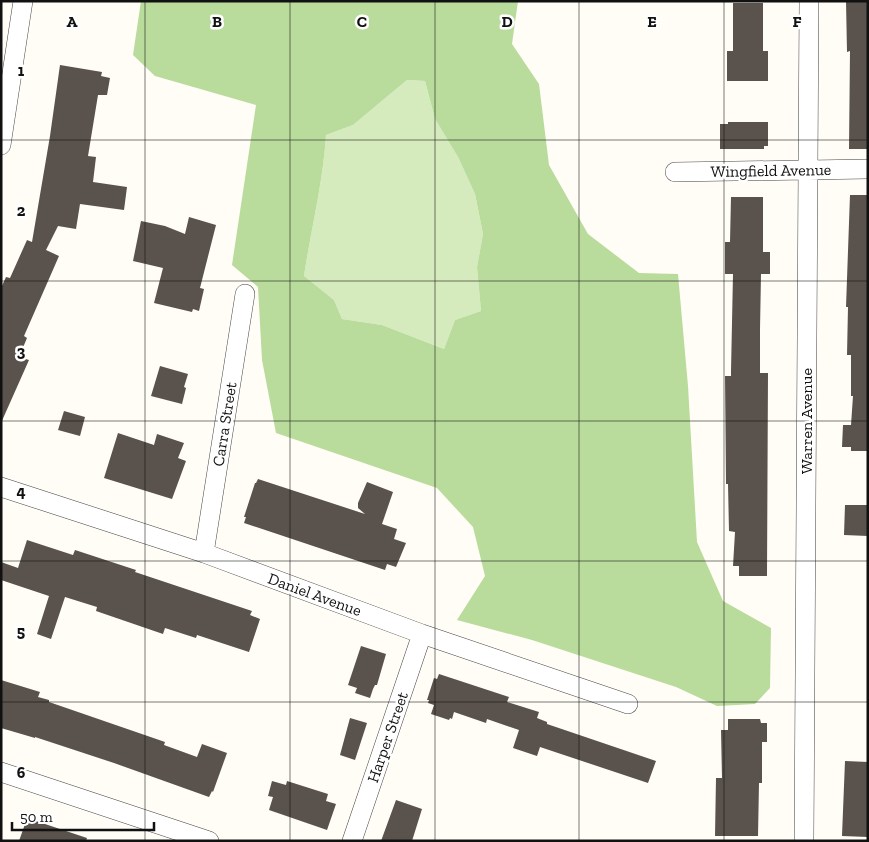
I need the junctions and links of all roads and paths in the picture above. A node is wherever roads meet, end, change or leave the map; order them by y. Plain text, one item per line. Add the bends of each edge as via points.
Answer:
1 (23, 1) edge
2 (809, 1) edge
3 (1, 145) edge
4 (808, 169) junction
5 (868, 169) edge
6 (674, 172) dead end
7 (245, 294) dead end
8 (1, 487) edge
9 (204, 553) junction
10 (422, 634) junction
11 (628, 704) dead end
12 (1, 772) edge
13 (208, 841) edge
14 (352, 841) edge
15 (804, 841) edge

1 - 3 street
2 - 4 street, Warren Avenue
4 - 5 street, Wingfield Avenue
4 - 6 street, Wingfield Avenue
4 - 15 street, Warren Avenue
7 - 9 street, Carra Street
8 - 9 street, Daniel Avenue
9 - 10 street, Daniel Avenue
10 - 11 street, Daniel Avenue
10 - 14 street, Harper Street
12 - 13 street

